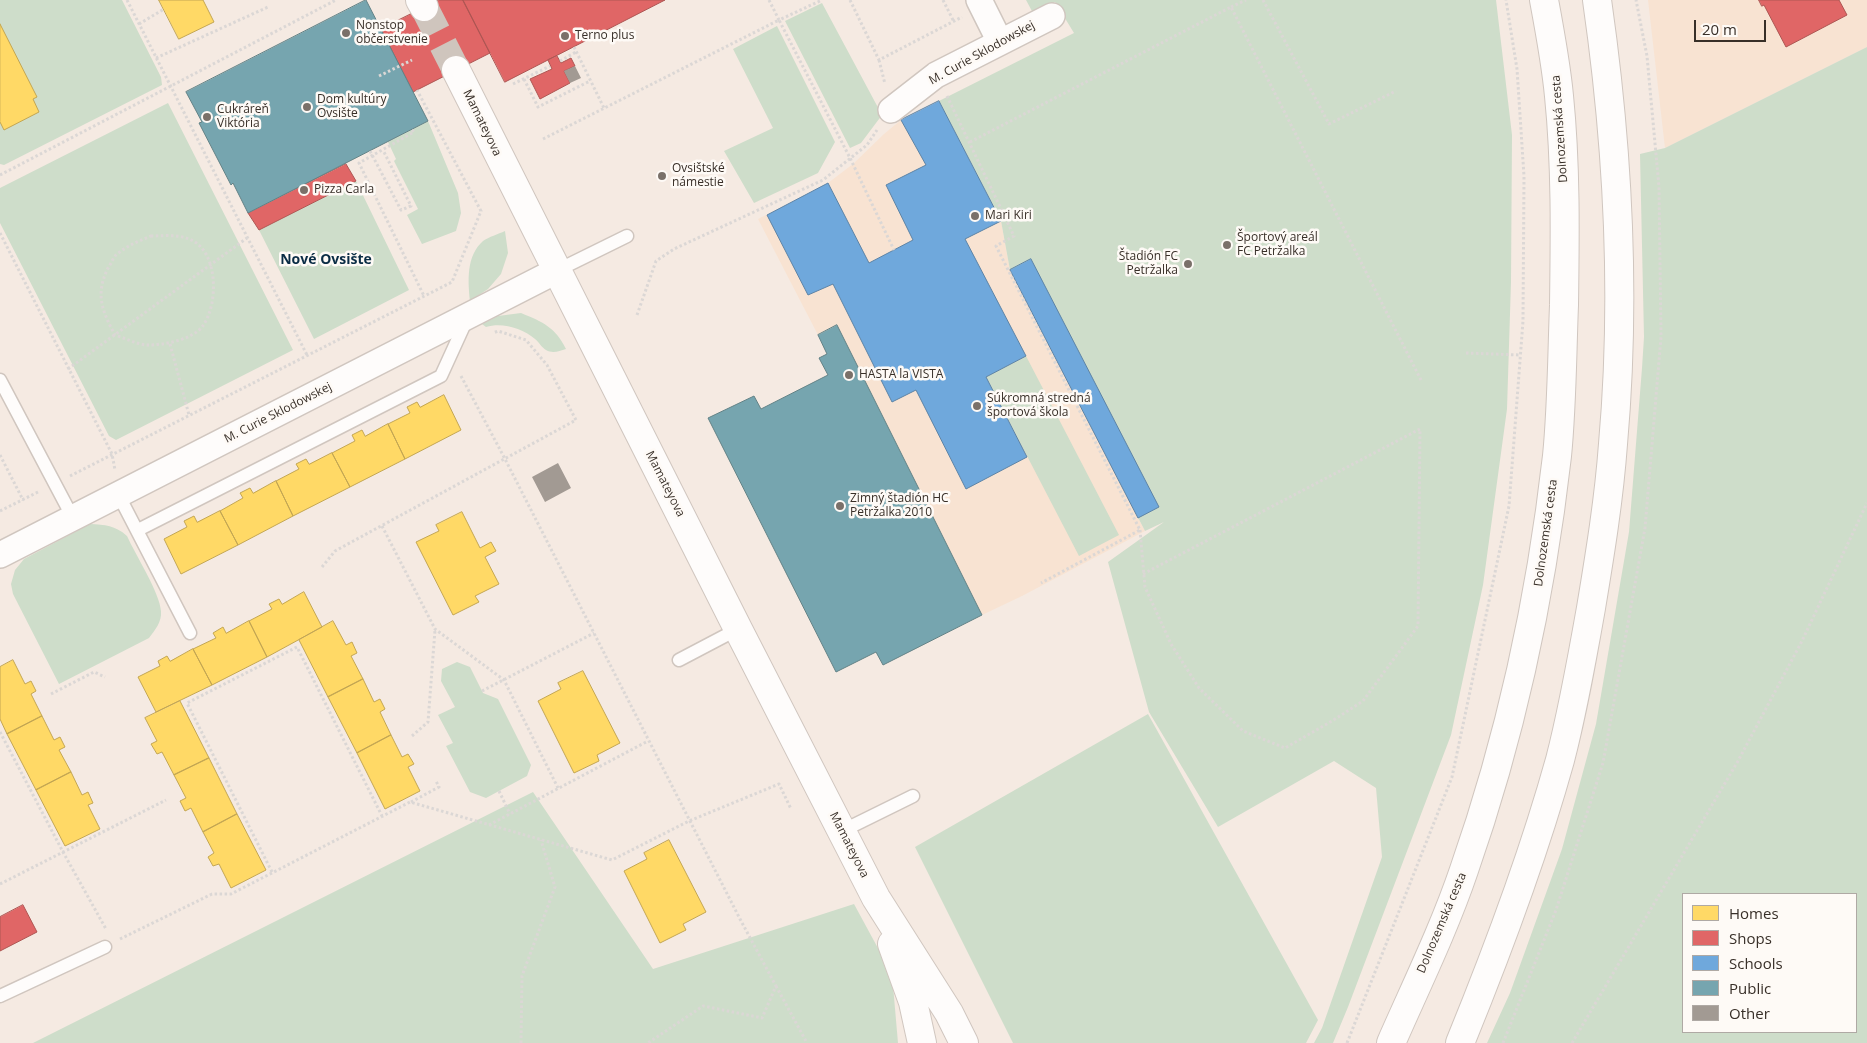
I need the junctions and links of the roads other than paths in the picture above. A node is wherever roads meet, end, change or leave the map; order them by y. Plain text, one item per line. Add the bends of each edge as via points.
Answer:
1 (1544, 0) edge
2 (1597, 0) edge
3 (981, 3) edge
4 (1052, 16) dead end
5 (1000, 42) junction
6 (456, 70) tunnel mouth
7 (891, 110) road end
8 (627, 236) dead end
9 (556, 271) junction
10 (468, 316) junction
11 (0, 380) edge
12 (118, 494) junction
13 (73, 518) junction
14 (138, 530) junction
15 (0, 555) edge
16 (738, 629) junction
17 (190, 634) dead end
18 (679, 660) dead end
19 (913, 796) dead end
20 (842, 831) junction
21 (876, 898) junction
22 (109, 945) road end
23 (0, 996) edge
24 (922, 1043) edge
25 (964, 1043) edge
26 (1391, 1043) edge
27 (1460, 1043) edge

1 - 26 main road, Dolnozemská cesta via 1559,94 1565,236 1557,456 1540,580 1503,746 1478,829 1454,897
2 - 27 main road via 1613,133 1618,244 1616,410 1604,523 1582,658 1560,758 1512,911
3 - 5 street
4 - 5 street, M. Curie Sklodowskej
5 - 7 street, M. Curie Sklodowskej via 936,75
6 - 9 main road, Mamateyova
8 - 9 lane
9 - 10 street, M. Curie Sklodowskej
9 - 16 main road, Mamateyova
10 - 12 street, M. Curie Sklodowskej
10 - 14 lane via 441,376
11 - 13 lane
12 - 13 street, M. Curie Sklodowskej
12 - 14 lane
13 - 15 street, M. Curie Sklodowskej
14 - 17 lane
16 - 18 lane
16 - 20 main road, Mamateyova
19 - 20 lane
20 - 21 main road, Mamateyova
21 - 24 main road, Mamateyova via 913,1002
21 - 25 main road, Mamateyova via 949,1013
22 - 23 lane

